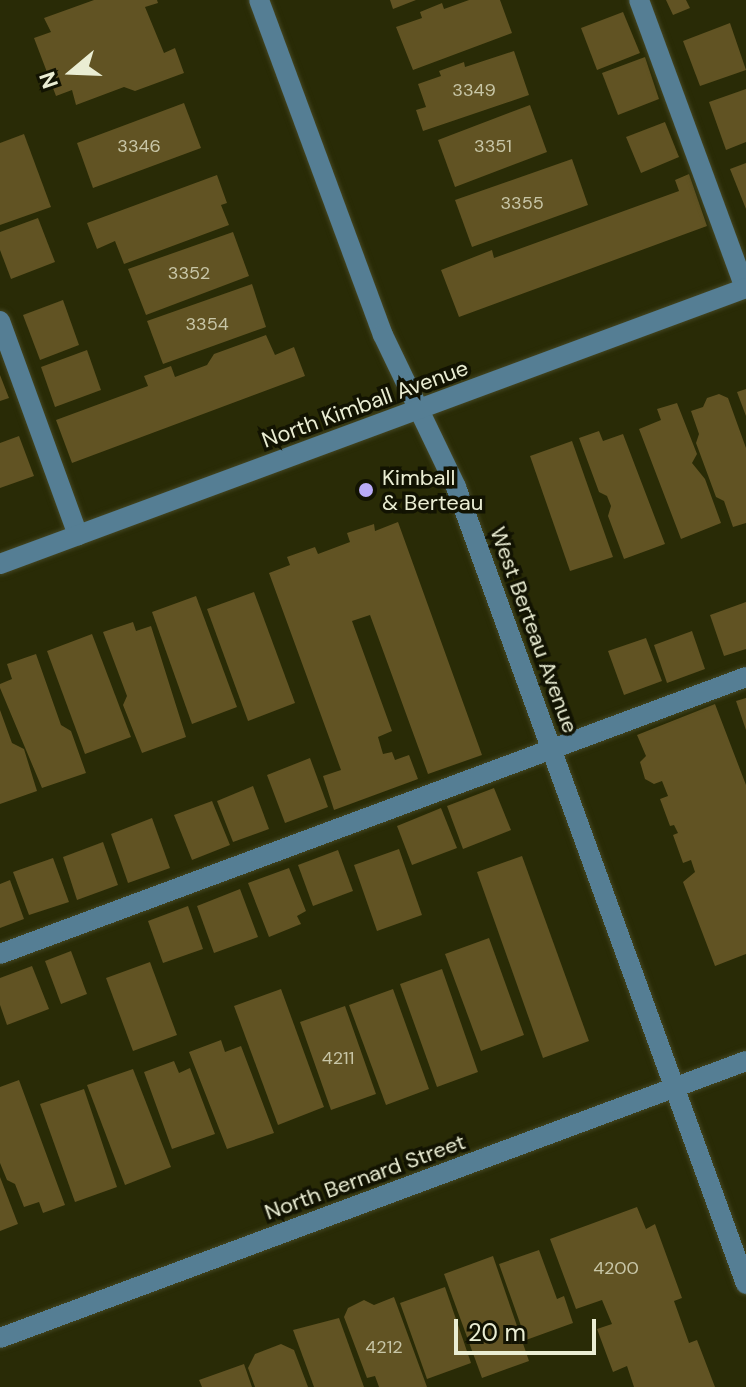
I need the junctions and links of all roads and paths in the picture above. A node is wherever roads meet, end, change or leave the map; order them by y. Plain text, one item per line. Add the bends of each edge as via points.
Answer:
1 (259, 0) edge
2 (639, 0) edge
3 (745, 288) edge
4 (0, 321) edge
5 (420, 409) junction
6 (78, 535) junction
7 (0, 564) edge
8 (746, 677) edge
9 (552, 749) junction
10 (0, 954) edge
11 (746, 1061) edge
12 (674, 1087) junction
13 (746, 1284) edge
14 (0, 1338) edge

1 - 5 street, West Berteau Avenue via 383,335
2 - 3 street
3 - 5 street, North Kimball Avenue
4 - 6 street
5 - 6 street, North Kimball Avenue
5 - 9 street, West Berteau Avenue via 456,487
6 - 7 street, North Kimball Avenue
8 - 9 street
9 - 10 street
9 - 12 street, West Berteau Avenue
11 - 12 street, North Bernard Street
12 - 13 street, West Berteau Avenue
12 - 14 street, North Bernard Street

